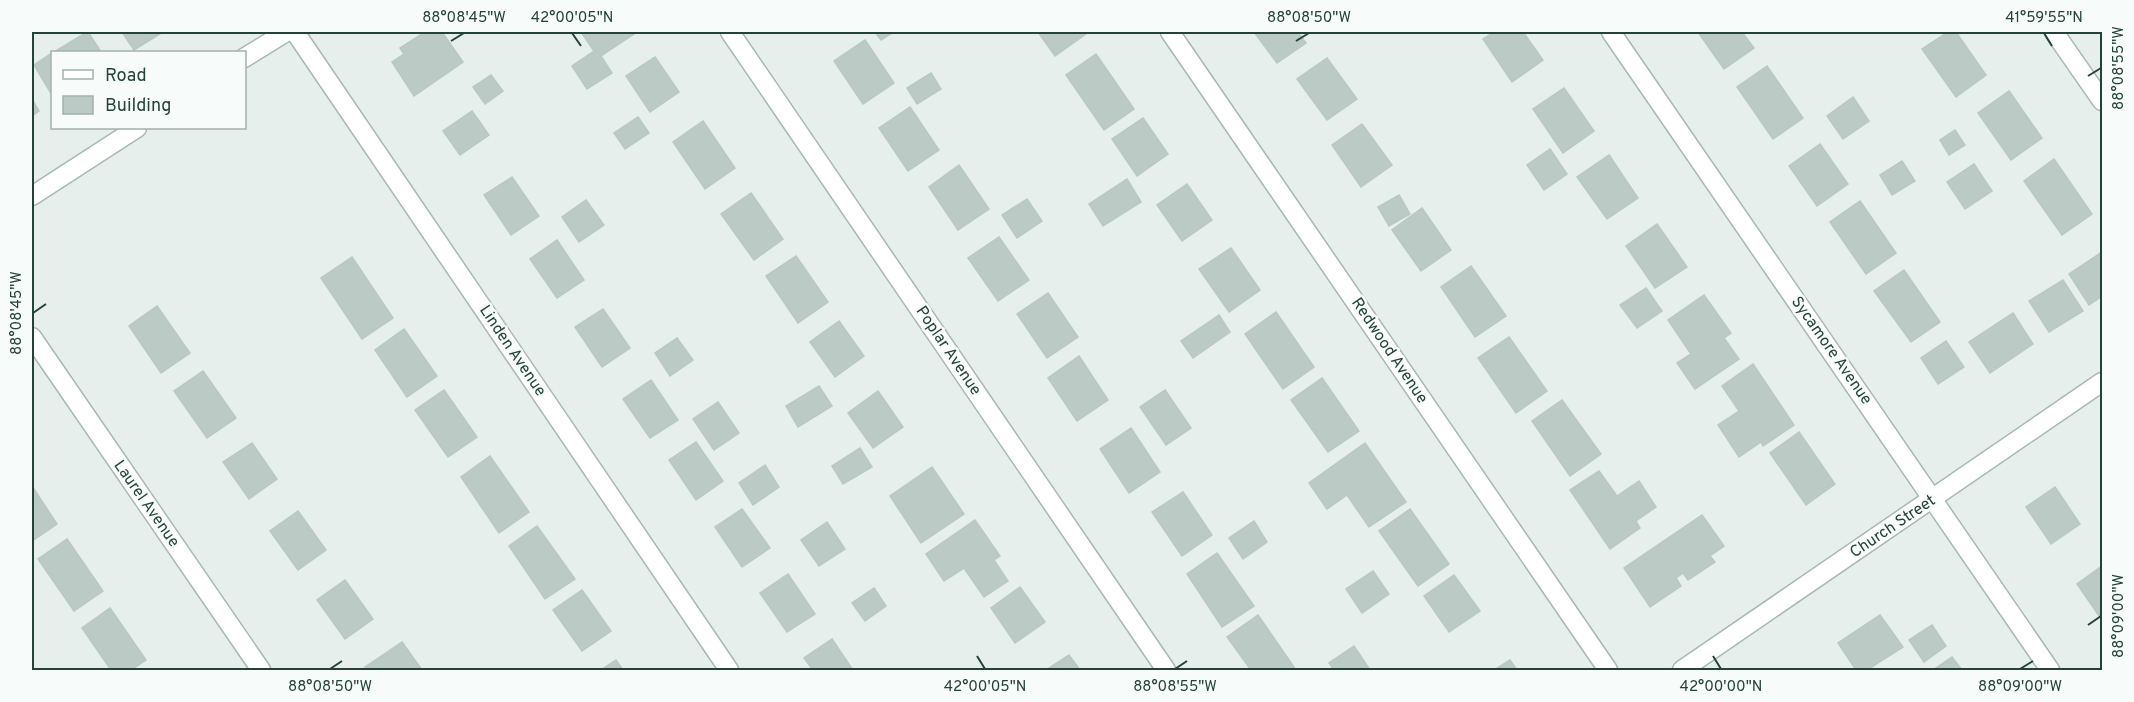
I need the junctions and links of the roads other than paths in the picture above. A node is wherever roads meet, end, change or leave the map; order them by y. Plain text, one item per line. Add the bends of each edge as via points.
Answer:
1 (286, 32) edge
2 (295, 32) edge
3 (730, 32) edge
4 (1170, 32) edge
5 (1611, 32) edge
6 (2054, 32) edge
7 (246, 57) edge
8 (2103, 101) edge
9 (135, 129) edge
10 (32, 196) edge
11 (32, 337) edge
12 (2103, 382) edge
13 (1933, 499) junction
14 (261, 670) edge
15 (729, 670) edge
16 (1166, 670) edge
17 (1608, 670) edge
18 (1682, 670) edge
19 (2050, 670) edge

1 - 7 street
2 - 15 street, Linden Avenue
3 - 16 street, Poplar Avenue
4 - 17 street, Redwood Avenue
5 - 13 street, Sycamore Avenue
6 - 8 street
9 - 10 street
11 - 14 street, Laurel Avenue
12 - 13 street, Church Street
13 - 18 street, Church Street
13 - 19 street, Sycamore Avenue

